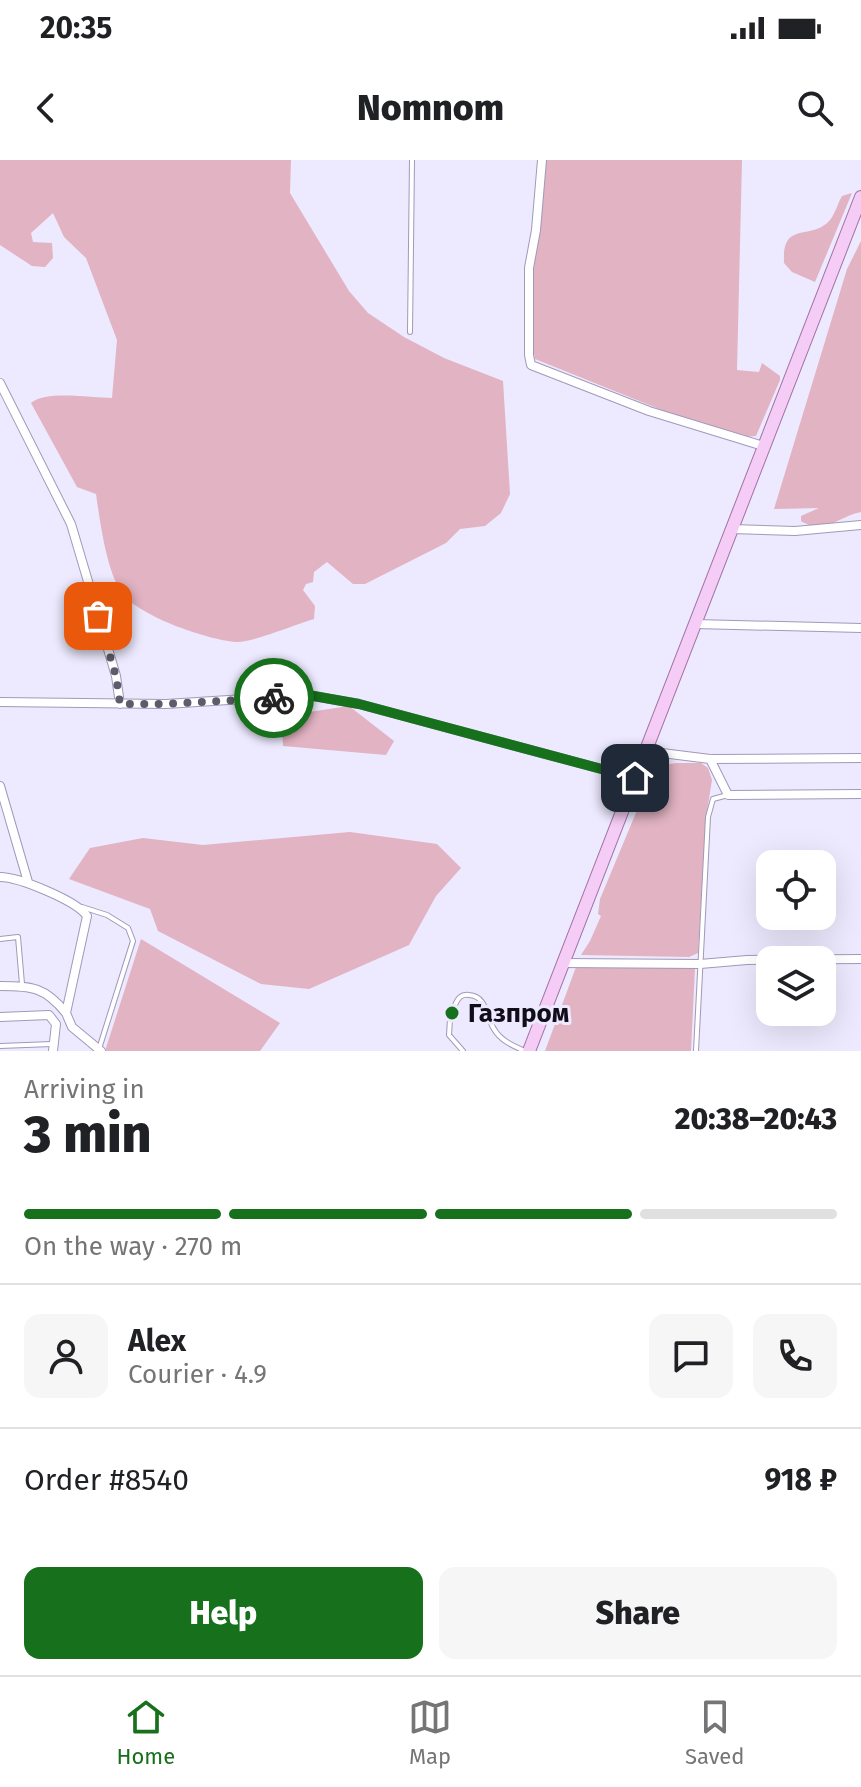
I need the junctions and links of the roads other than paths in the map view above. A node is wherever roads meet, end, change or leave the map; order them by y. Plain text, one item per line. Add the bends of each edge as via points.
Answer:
1 (412, 160) edge
2 (542, 160) edge
3 (861, 197) edge
4 (410, 332) dead end
5 (0, 383) edge
6 (763, 446) junction
7 (861, 525) edge
8 (731, 529) junction
9 (695, 624) junction
10 (861, 628) edge
11 (0, 702) edge
12 (120, 704) junction
13 (646, 751) junction
14 (861, 758) edge
15 (710, 759) junction
16 (635, 778) junction
17 (0, 786) edge
18 (861, 794) edge
19 (728, 795) junction
20 (0, 877) edge
21 (28, 882) junction
22 (81, 907) junction
23 (0, 939) edge
24 (861, 959) edge
25 (563, 963) junction
26 (700, 964) junction
27 (0, 986) edge
28 (22, 986) junction
29 (455, 1005) dead end
30 (66, 1013) junction
31 (0, 1017) edge
32 (450, 1019) dead end
33 (0, 1046) edge
34 (54, 1048) edge
35 (100, 1050) edge
36 (463, 1051) edge
37 (527, 1051) edge
38 (696, 1051) edge

1 - 4 lane
2 - 6 street via 529,268 531,365 649,411
3 - 6 main road
5 - 12 street via 71,524
6 - 8 main road
7 - 8 street
8 - 9 main road
9 - 10 street
9 - 13 main road
11 - 12 street
12 - 16 street via 332,698
13 - 15 street
13 - 16 main road
14 - 15 street
15 - 19 street
16 - 25 main road
17 - 21 street
18 - 19 street
19 - 26 lane via 713,799 708,817
20 - 21 street
21 - 22 street
22 - 30 street via 87,916
22 - 35 lane via 128,928 133,941
23 - 28 lane via 18,937
24 - 26 street
25 - 26 street
25 - 37 main road
26 - 38 lane
27 - 28 street
28 - 30 street via 53,997
29 - 37 lane via 465,994 476,996 494,1030
30 - 35 street via 72,1027
31 - 34 street via 49,1015 56,1024
32 - 36 lane via 449,1035
33 - 34 lane

